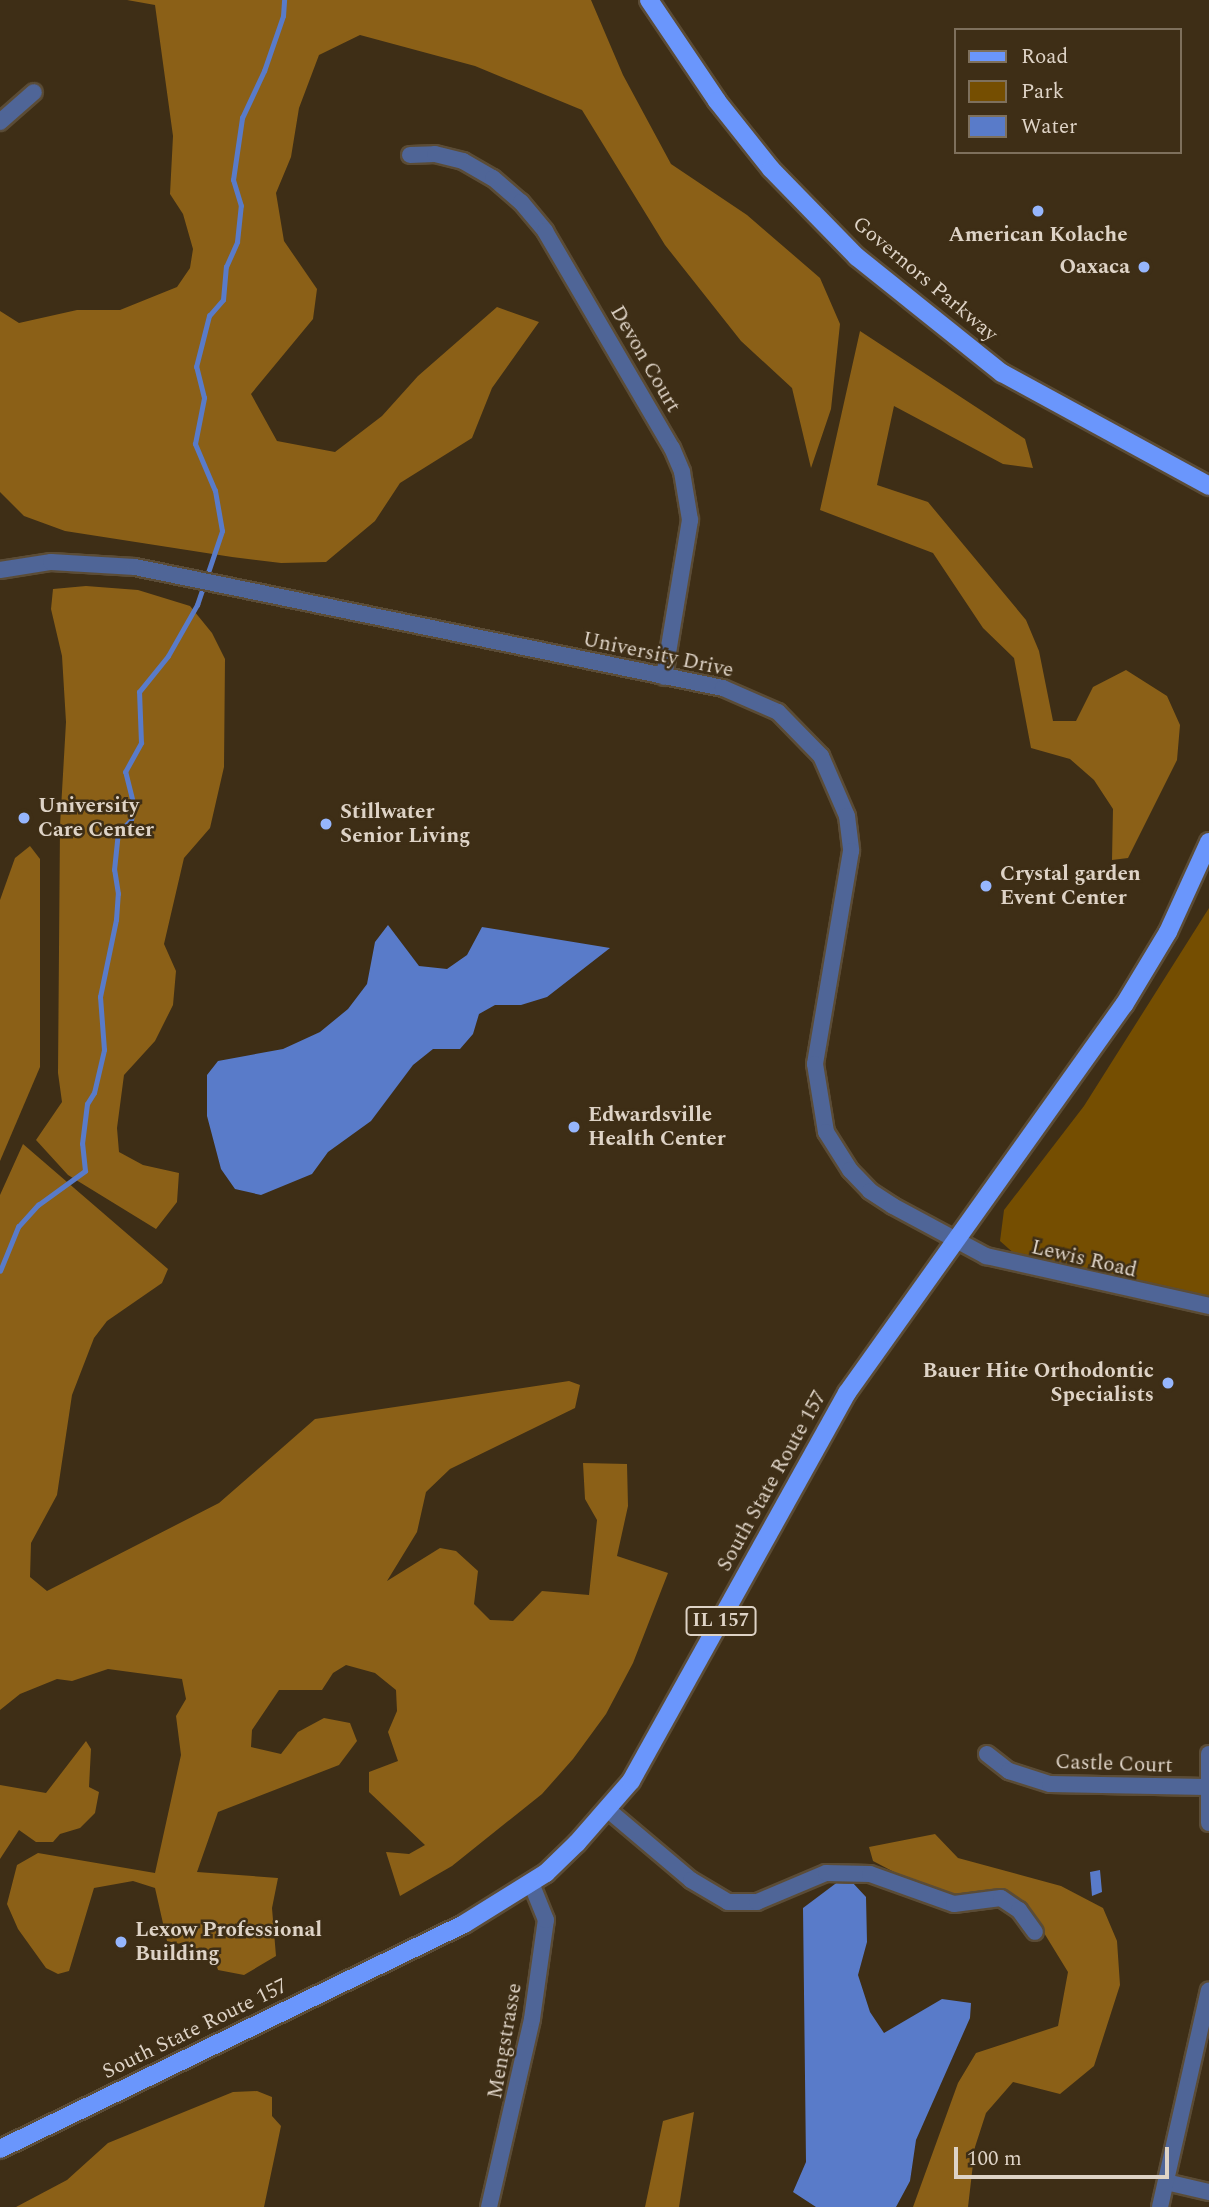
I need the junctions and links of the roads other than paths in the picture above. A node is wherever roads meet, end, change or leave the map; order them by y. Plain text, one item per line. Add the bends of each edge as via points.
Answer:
1 (649, 0) edge
2 (34, 92) dead end
3 (0, 122) edge
4 (410, 155) dead end
5 (1209, 486) edge
6 (0, 570) edge
7 (664, 677) junction
8 (1209, 842) edge
9 (956, 1236) junction
10 (1209, 1306) edge
11 (987, 1754) dead end
12 (1209, 1754) edge
13 (1206, 1787) junction
14 (607, 1809) junction
15 (1209, 1823) edge
16 (531, 1883) junction
17 (1035, 1932) dead end
18 (1209, 1990) edge
19 (0, 2149) edge
20 (1166, 2182) junction
21 (1209, 2192) edge
22 (489, 2207) edge
23 (1160, 2207) edge

1 - 5 main road, Governors Parkway via 717,101 771,169 857,257 1002,373
2 - 3 street
4 - 7 street, Devon Court via 435,154 463,161 521,202 545,231 673,448 690,520
6 - 7 street, University Drive via 51,562 135,567
7 - 9 street, University Drive via 738,692 778,712 805,735 836,784 851,851 816,1064 826,1132 870,1191
8 - 9 main road, South State Route 157 / IL 157 via 1168,932 1124,1005
9 - 10 street, Lewis Road via 986,1256 1028,1268
9 - 14 main road, South State Route 157 / IL 157 via 847,1393 631,1782
11 - 13 street, Castle Court via 1009,1771 1050,1784
12 - 13 street
13 - 15 street
14 - 16 main road, South State Route 157 / IL 157
14 - 17 street via 699,1886 728,1902 757,1902 826,1873 870,1874 954,1904 1001,1898 1019,1910
16 - 19 main road, South State Route 157 / IL 157 via 437,1938
16 - 22 street, Mengstrasse via 546,1920 530,2030
18 - 20 street
20 - 21 street
20 - 23 street

